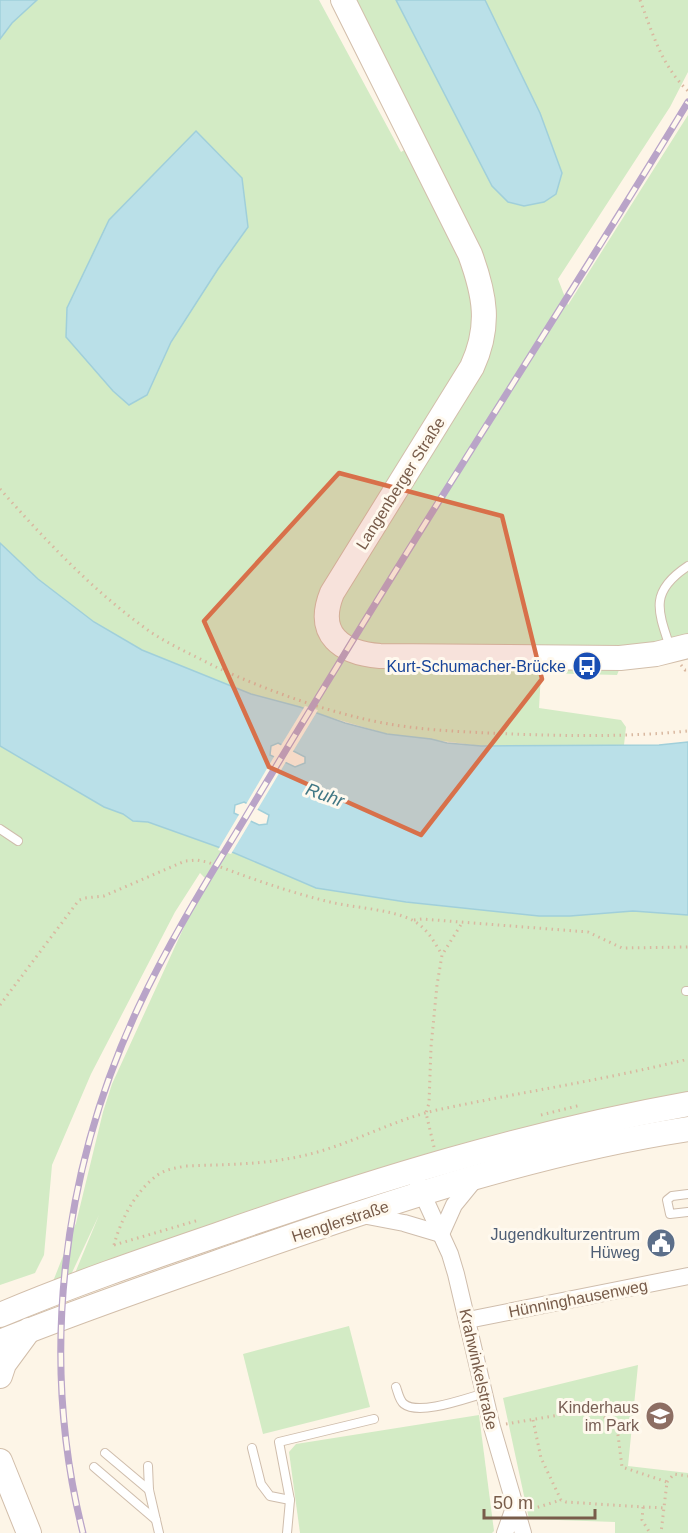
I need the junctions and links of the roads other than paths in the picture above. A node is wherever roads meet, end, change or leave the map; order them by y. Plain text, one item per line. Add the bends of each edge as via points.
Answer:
1 (343, 0) edge
2 (688, 566) edge
3 (679, 648) edge
4 (0, 829) edge
5 (18, 842) dead end
6 (688, 1104) edge
7 (688, 1130) edge
8 (412, 1169) junction
9 (476, 1178) junction
10 (422, 1194) junction
11 (688, 1194) edge
12 (688, 1212) edge
13 (355, 1215) junction
14 (441, 1234) junction
15 (688, 1276) edge
16 (0, 1303) edge
17 (27, 1303) junction
18 (0, 1315) edge
19 (468, 1320) junction
20 (29, 1330) junction
21 (0, 1342) edge
22 (0, 1376) edge
23 (396, 1387) dead end
24 (485, 1393) junction
25 (374, 1419) dead end
26 (252, 1448) dead end
27 (105, 1453) dead end
28 (0, 1461) edge
29 (148, 1466) dead end
30 (94, 1467) dead end
31 (149, 1490) junction
32 (290, 1500) junction
33 (516, 1509) junction
34 (156, 1520) junction
35 (29, 1533) edge
36 (159, 1533) edge
37 (287, 1533) edge
38 (505, 1533) edge
39 (523, 1533) edge

1 - 3 main road, Langenberger Straße via 470,254 480,285 484,321 481,345 472,367 332,593 327,615 332,635 350,650 380,656 598,658
2 - 3 lane via 670,578 659,605 661,621
4 - 5 lane
6 - 8 main road, Henglerstraße via 565,1129
7 - 9 main road, Henglerstraße via 570,1152
8 - 10 street, Krahwinkelstraße
8 - 17 main road, Henglerstraße
9 - 10 main road, Henglerstraße
9 - 14 street via 454,1204
10 - 13 main road, Henglerstraße
10 - 14 street, Krahwinkelstraße
11 - 12 lane via 667,1200 670,1214
13 - 14 street
13 - 20 main road, Henglerstraße
14 - 19 street, Krahwinkelstraße
15 - 19 street, Hünninghausenweg
16 - 17 main road
17 - 18 main road, Henglerstraße
19 - 24 street, Krahwinkelstraße
20 - 21 main road, Henglerstraße
20 - 22 main road via 4,1364
23 - 24 lane via 405,1405 415,1407 431,1407
24 - 33 street, Krahwinkelstraße
25 - 32 lane via 279,1442
26 - 32 lane via 261,1484 270,1496
27 - 31 lane
28 - 35 main road
29 - 31 lane
30 - 34 lane
31 - 34 lane
32 - 37 lane
33 - 38 street
33 - 39 street, Krahwinkelstraße
34 - 36 lane

